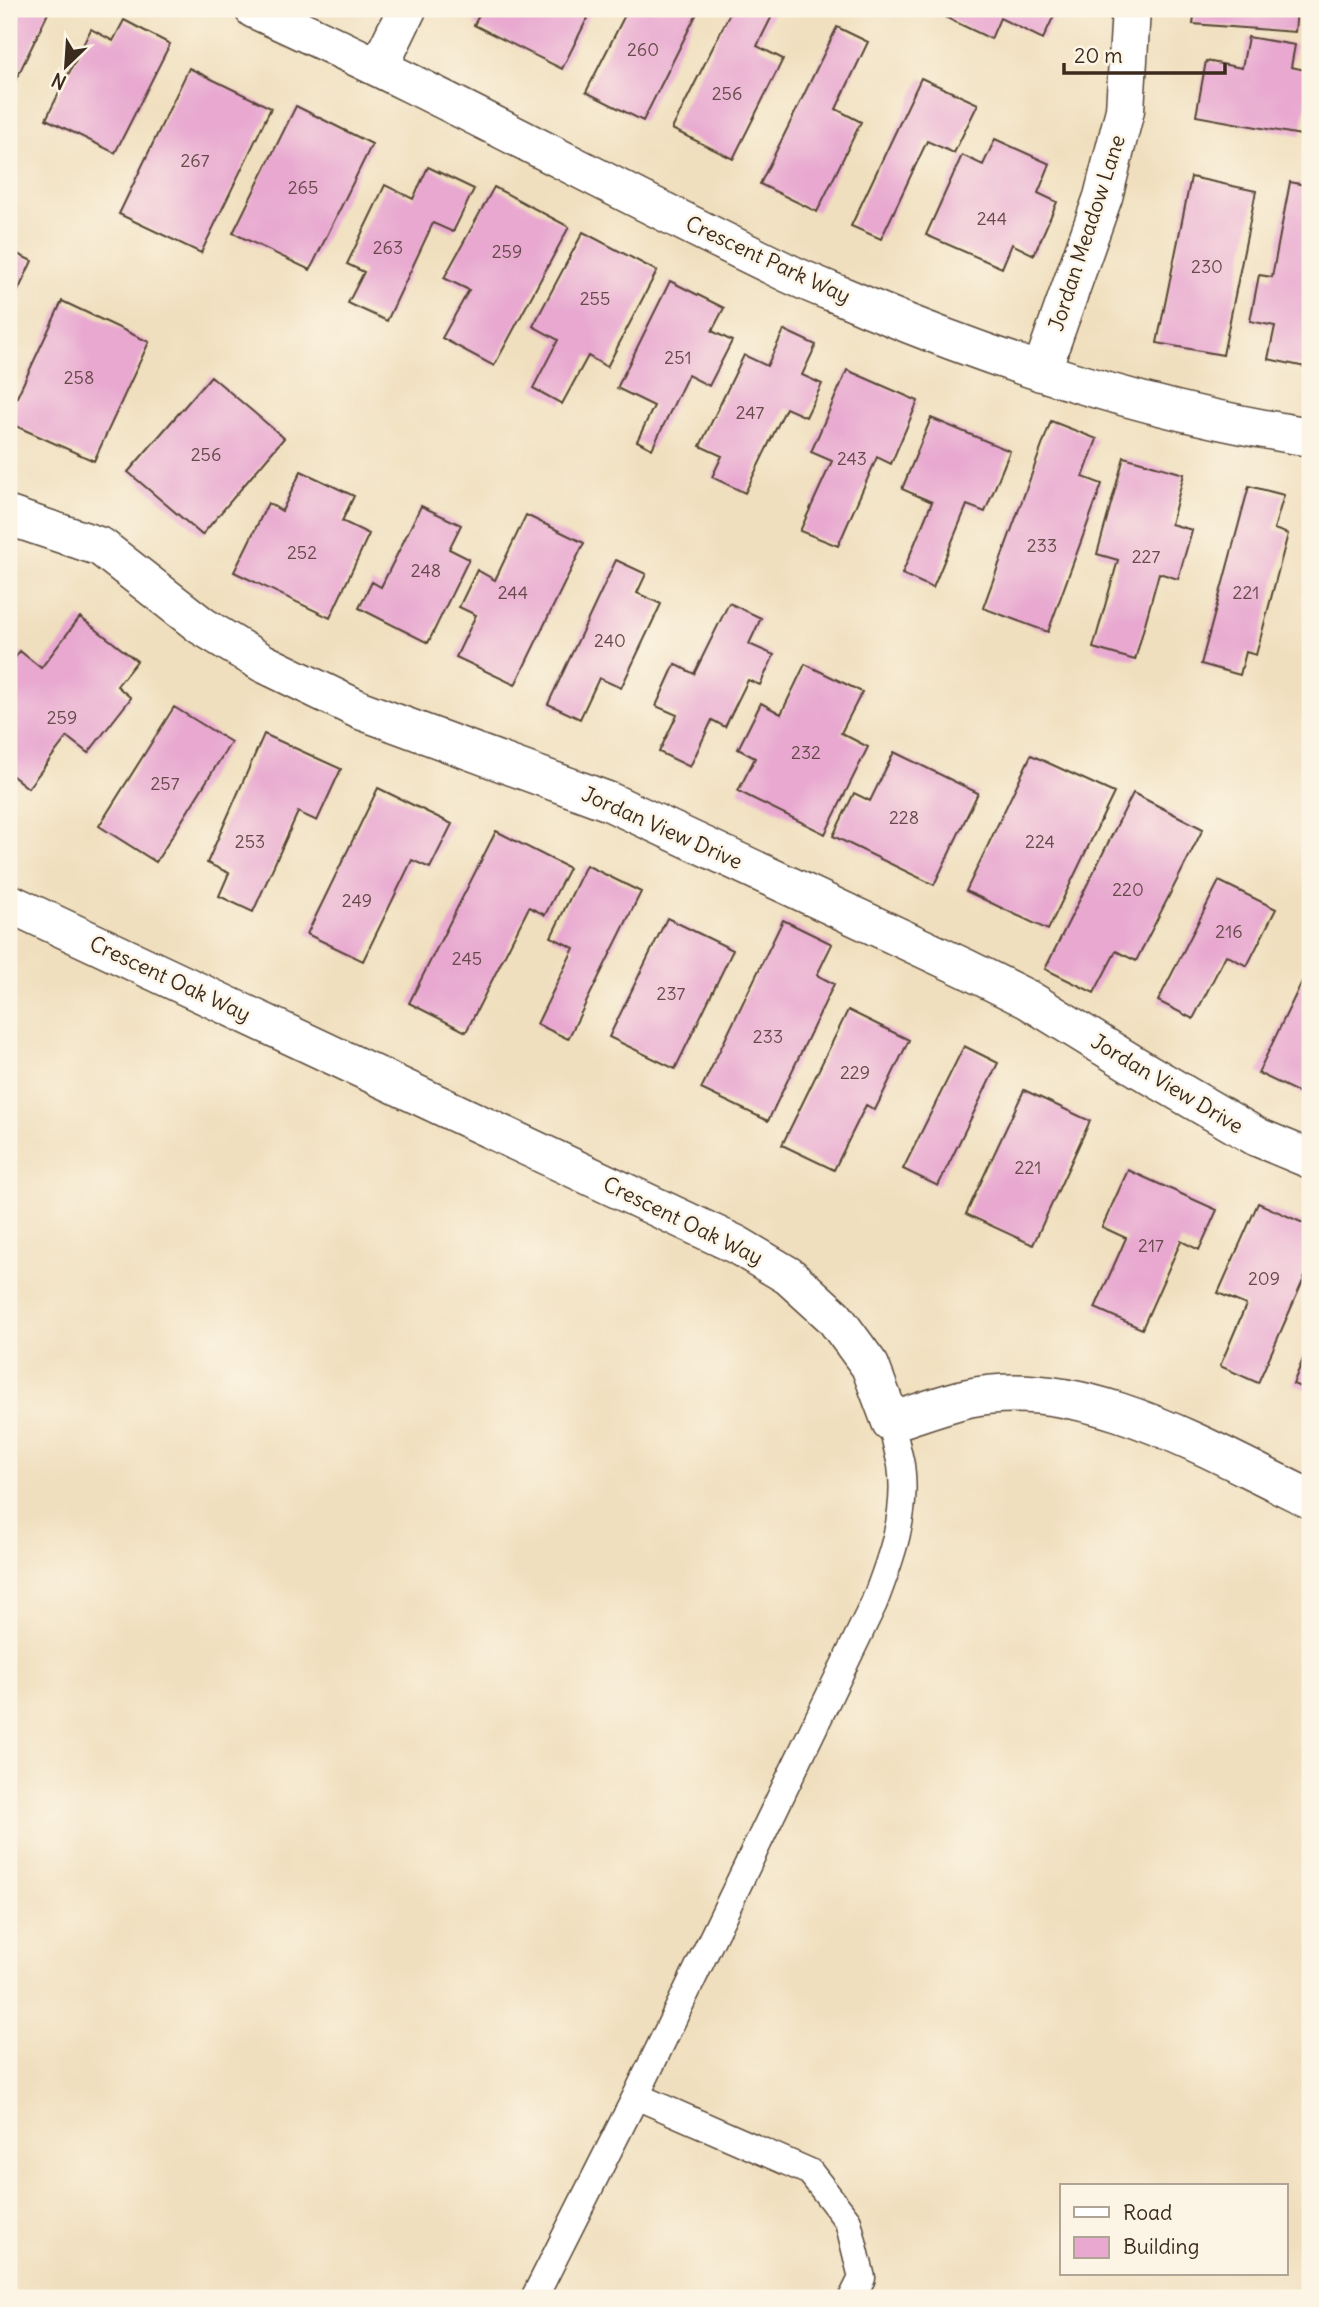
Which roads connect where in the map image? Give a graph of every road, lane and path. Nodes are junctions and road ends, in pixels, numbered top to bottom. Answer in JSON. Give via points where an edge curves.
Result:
{"nodes":[{"id":1,"x":254,"y":9,"type":"edge"},
{"id":2,"x":407,"y":9,"type":"edge"},
{"id":3,"x":1131,"y":9,"type":"edge"},
{"id":4,"x":379,"y":67,"type":"junction"},
{"id":5,"x":1041,"y":372,"type":"junction"},
{"id":6,"x":1310,"y":436,"type":"edge"},
{"id":7,"x":9,"y":516,"type":"edge"},
{"id":8,"x":9,"y":903,"type":"edge"},
{"id":9,"x":1310,"y":1159,"type":"edge"},
{"id":10,"x":891,"y":1422,"type":"junction"},
{"id":11,"x":1310,"y":1499,"type":"edge"},
{"id":12,"x":636,"y":2096,"type":"junction"},
{"id":13,"x":534,"y":2298,"type":"edge"},
{"id":14,"x":852,"y":2298,"type":"edge"}],
"edges":[{"from":1,"to":4,"type":"street","name":"Crescent Park Way"},
{"from":2,"to":4,"type":"street"},
{"from":3,"to":5,"type":"street","name":"Jordan Meadow Lane","via":[[1125,110],[1103,197]]},
{"from":4,"to":5,"type":"street","name":"Crescent Park Way","via":[[793,275],[944,339]]},
{"from":5,"to":6,"type":"street","name":"Crescent Park Way","via":[[1148,404]]},
{"from":7,"to":9,"type":"street","name":"Jordan View Drive","via":[[101,547],[202,626],[263,663],[360,710],[610,803],[955,963],[1029,1000],[1256,1136]]},
{"from":8,"to":10,"type":"street","name":"Crescent Oak Way","via":[[748,1251],[789,1276],[834,1317],[870,1366]]},
{"from":10,"to":11,"type":"street","via":[[968,1398],[1060,1397],[1148,1422]]},
{"from":10,"to":12,"type":"lane","via":[[901,1467],[901,1514],[892,1558]]},
{"from":12,"to":13,"type":"lane"},
{"from":12,"to":14,"type":"lane","via":[[810,2172],[848,2221],[862,2278]]}]}
